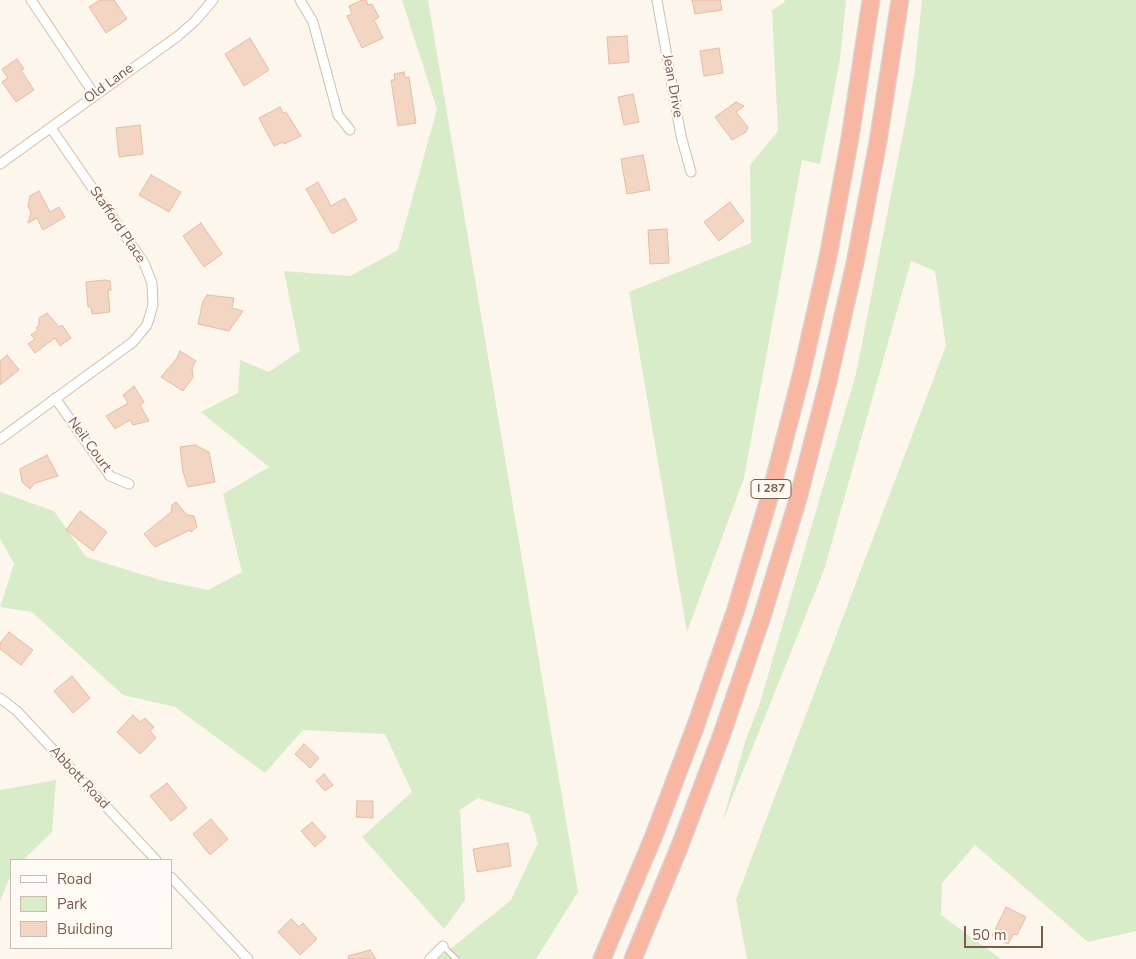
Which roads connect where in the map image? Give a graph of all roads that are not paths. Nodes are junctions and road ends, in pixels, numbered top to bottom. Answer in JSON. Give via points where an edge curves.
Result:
{"nodes":[{"id":1,"x":31,"y":0,"type":"edge"},
{"id":2,"x":212,"y":0,"type":"edge"},
{"id":3,"x":300,"y":0,"type":"edge"},
{"id":4,"x":657,"y":0,"type":"edge"},
{"id":5,"x":871,"y":0,"type":"edge"},
{"id":6,"x":900,"y":0,"type":"edge"},
{"id":7,"x":94,"y":94,"type":"junction"},
{"id":8,"x":51,"y":128,"type":"junction"},
{"id":9,"x":350,"y":130,"type":"dead end"},
{"id":10,"x":0,"y":164,"type":"edge"},
{"id":11,"x":690,"y":172,"type":"dead end"},
{"id":12,"x":55,"y":398,"type":"junction"},
{"id":13,"x":0,"y":438,"type":"edge"},
{"id":14,"x":129,"y":484,"type":"dead end"},
{"id":15,"x":0,"y":698,"type":"edge"},
{"id":16,"x":155,"y":859,"type":"edge"},
{"id":17,"x":172,"y":877,"type":"edge"},
{"id":18,"x":443,"y":946,"type":"joint"},
{"id":19,"x":248,"y":959,"type":"edge"},
{"id":20,"x":430,"y":959,"type":"edge"},
{"id":21,"x":456,"y":959,"type":"edge"},
{"id":22,"x":602,"y":959,"type":"edge"},
{"id":23,"x":633,"y":959,"type":"edge"}],
"edges":[{"from":1,"to":7,"type":"street"},
{"from":2,"to":7,"type":"street","name":"Old Lane","via":[[178,36]]},
{"from":3,"to":9,"type":"street","via":[[313,22],[338,115]]},
{"from":4,"to":11,"type":"street","name":"Jean Drive"},
{"from":5,"to":22,"type":"highway","number":"I 287","via":[[828,257],[771,492],[736,609],[693,733]]},
{"from":6,"to":23,"type":"highway","number":"I 287","via":[[858,246],[798,499],[722,734]]},
{"from":7,"to":8,"type":"street","name":"Old Lane"},
{"from":8,"to":10,"type":"street","name":"Old Lane"},
{"from":8,"to":12,"type":"street","name":"Stafford Place","via":[[144,263],[154,298],[150,319],[138,337]]},
{"from":12,"to":13,"type":"street","name":"Stafford Place"},
{"from":12,"to":14,"type":"street","name":"Neil Court","via":[[110,476]]},
{"from":15,"to":16,"type":"street","name":"Abbott Road","via":[[17,711]]},
{"from":17,"to":19,"type":"street"},
{"from":18,"to":20,"type":"street"},
{"from":18,"to":21,"type":"lane"}]}
